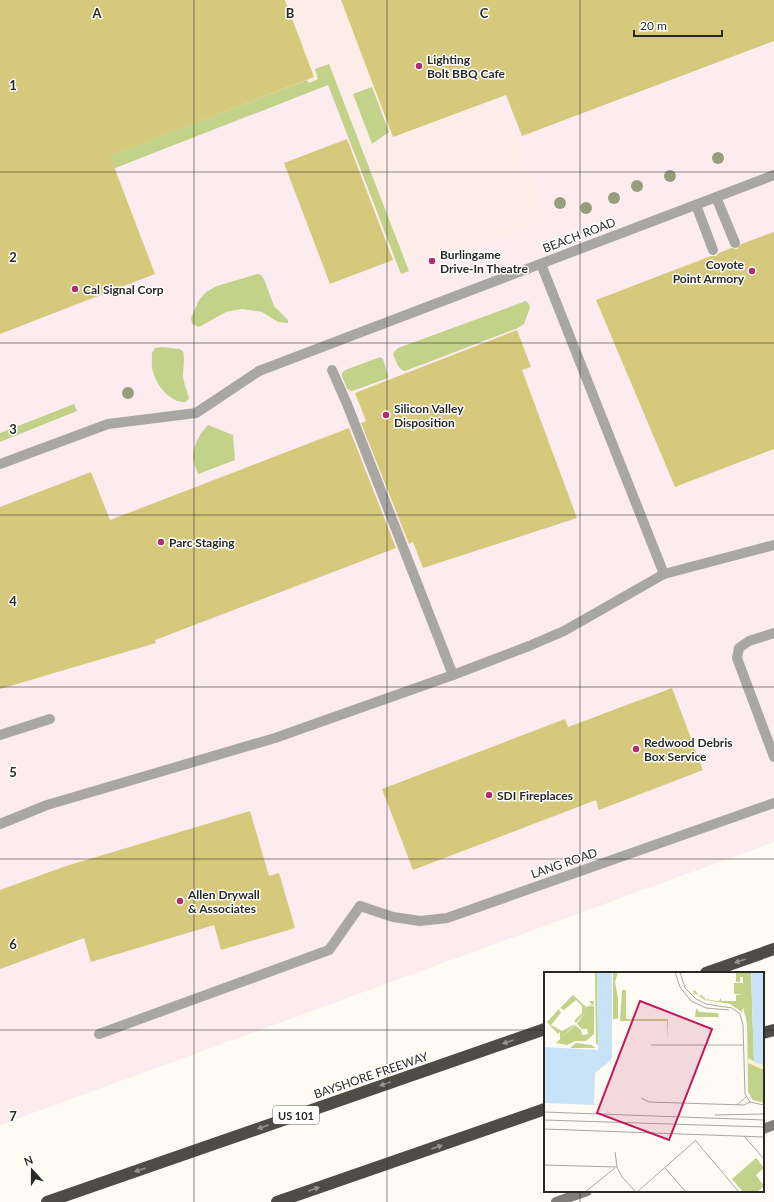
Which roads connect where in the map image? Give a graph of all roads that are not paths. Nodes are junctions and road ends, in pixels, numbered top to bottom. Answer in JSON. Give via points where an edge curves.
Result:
{"nodes":[{"id":1,"x":774,"y":175,"type":"edge"},
{"id":2,"x":716,"y":197,"type":"junction"},
{"id":3,"x":696,"y":205,"type":"junction"},
{"id":4,"x":735,"y":243,"type":"dead end"},
{"id":5,"x":713,"y":250,"type":"dead end"},
{"id":6,"x":541,"y":264,"type":"junction"},
{"id":7,"x":332,"y":370,"type":"dead end"},
{"id":8,"x":0,"y":464,"type":"edge"},
{"id":9,"x":774,"y":545,"type":"edge"},
{"id":10,"x":664,"y":574,"type":"junction"},
{"id":11,"x":774,"y":633,"type":"edge"},
{"id":12,"x":453,"y":674,"type":"junction"},
{"id":13,"x":50,"y":719,"type":"dead end"},
{"id":14,"x":0,"y":736,"type":"edge"},
{"id":15,"x":774,"y":757,"type":"edge"},
{"id":16,"x":774,"y":803,"type":"edge"},
{"id":17,"x":0,"y":824,"type":"edge"},
{"id":18,"x":774,"y":949,"type":"edge"},
{"id":19,"x":709,"y":972,"type":"edge"},
{"id":20,"x":544,"y":1029,"type":"edge"},
{"id":21,"x":774,"y":1030,"type":"edge"},
{"id":22,"x":99,"y":1034,"type":"dead end"},
{"id":23,"x":764,"y":1034,"type":"edge"},
{"id":24,"x":544,"y":1109,"type":"edge"},
{"id":25,"x":774,"y":1125,"type":"edge"},
{"id":26,"x":764,"y":1129,"type":"edge"},
{"id":27,"x":584,"y":1192,"type":"edge"},
{"id":28,"x":47,"y":1202,"type":"edge"},
{"id":29,"x":277,"y":1202,"type":"edge"},
{"id":30,"x":556,"y":1202,"type":"edge"}],
"edges":[{"from":1,"to":2,"type":"street","name":"BEACH ROAD"},
{"from":2,"to":3,"type":"street","name":"BEACH ROAD"},
{"from":2,"to":4,"type":"street"},
{"from":3,"to":5,"type":"street"},
{"from":3,"to":6,"type":"street","name":"BEACH ROAD"},
{"from":6,"to":8,"type":"street","name":"BEACH ROAD","via":[[259,371],[196,413],[108,424]]},
{"from":6,"to":10,"type":"street"},
{"from":7,"to":12,"type":"street"},
{"from":9,"to":10,"type":"street"},
{"from":10,"to":12,"type":"street","via":[[564,630]]},
{"from":11,"to":15,"type":"street","via":[[749,641],[739,648],[737,658]]},
{"from":12,"to":17,"type":"street","via":[[275,738],[47,805]]},
{"from":13,"to":14,"type":"street"},
{"from":16,"to":22,"type":"street","name":"LANG ROAD","via":[[447,918],[420,921],[393,917],[360,906],[329,950]]},
{"from":18,"to":19,"type":"highway","one_way":true},
{"from":20,"to":28,"type":"highway","name":"BAYSHORE FREEWAY","number":"US 101","one_way":true},
{"from":21,"to":23,"type":"highway"},
{"from":29,"to":24,"type":"highway","one_way":true},
{"from":25,"to":26,"type":"street"},
{"from":27,"to":30,"type":"street"}]}
